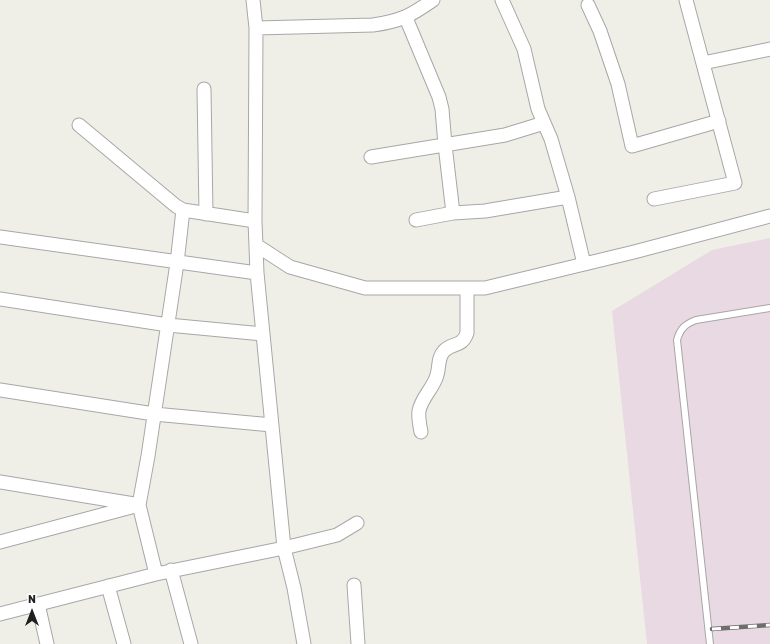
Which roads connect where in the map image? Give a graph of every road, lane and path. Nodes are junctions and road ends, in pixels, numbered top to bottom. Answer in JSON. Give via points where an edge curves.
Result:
{"nodes":[{"id":1,"x":253,"y":0,"type":"edge"},
{"id":2,"x":432,"y":0,"type":"edge"},
{"id":3,"x":502,"y":0,"type":"edge"},
{"id":4,"x":686,"y":0,"type":"edge"},
{"id":5,"x":588,"y":5,"type":"dead end"},
{"id":6,"x":406,"y":18,"type":"junction"},
{"id":7,"x":256,"y":30,"type":"junction"},
{"id":8,"x":770,"y":49,"type":"edge"},
{"id":9,"x":703,"y":63,"type":"junction"},
{"id":10,"x":204,"y":89,"type":"dead end"},
{"id":11,"x":719,"y":121,"type":"junction"},
{"id":12,"x":544,"y":124,"type":"junction"},
{"id":13,"x":79,"y":125,"type":"dead end"},
{"id":14,"x":445,"y":145,"type":"junction"},
{"id":15,"x":371,"y":157,"type":"dead end"},
{"id":16,"x":568,"y":197,"type":"junction"},
{"id":17,"x":654,"y":199,"type":"dead end"},
{"id":18,"x":183,"y":210,"type":"junction"},
{"id":19,"x":453,"y":213,"type":"junction"},
{"id":20,"x":206,"y":214,"type":"junction"},
{"id":21,"x":770,"y":216,"type":"edge"},
{"id":22,"x":416,"y":220,"type":"dead end"},
{"id":23,"x":255,"y":221,"type":"junction"},
{"id":24,"x":0,"y":237,"type":"edge"},
{"id":25,"x":256,"y":245,"type":"junction"},
{"id":26,"x":177,"y":263,"type":"junction"},
{"id":27,"x":584,"y":264,"type":"junction"},
{"id":28,"x":257,"y":273,"type":"junction"},
{"id":29,"x":467,"y":288,"type":"junction"},
{"id":30,"x":0,"y":299,"type":"edge"},
{"id":31,"x":770,"y":308,"type":"edge"},
{"id":32,"x":168,"y":325,"type":"junction"},
{"id":33,"x":263,"y":334,"type":"junction"},
{"id":34,"x":0,"y":390,"type":"edge"},
{"id":35,"x":154,"y":414,"type":"junction"},
{"id":36,"x":272,"y":425,"type":"junction"},
{"id":37,"x":421,"y":432,"type":"dead end"},
{"id":38,"x":0,"y":482,"type":"edge"},
{"id":39,"x":139,"y":505,"type":"junction"},
{"id":40,"x":357,"y":523,"type":"dead end"},
{"id":41,"x":0,"y":542,"type":"edge"},
{"id":42,"x":284,"y":548,"type":"junction"},
{"id":43,"x":171,"y":570,"type":"junction"},
{"id":44,"x":156,"y":574,"type":"junction"},
{"id":45,"x":354,"y":585,"type":"dead end"},
{"id":46,"x":108,"y":586,"type":"junction"},
{"id":47,"x":38,"y":604,"type":"junction"},
{"id":48,"x":0,"y":614,"type":"edge"},
{"id":49,"x":47,"y":644,"type":"edge"},
{"id":50,"x":124,"y":644,"type":"edge"},
{"id":51,"x":191,"y":644,"type":"edge"},
{"id":52,"x":304,"y":644,"type":"edge"},
{"id":53,"x":358,"y":644,"type":"edge"},
{"id":54,"x":710,"y":644,"type":"edge"}],
"edges":[{"from":1,"to":7,"type":"street"},
{"from":2,"to":6,"type":"street"},
{"from":3,"to":12,"type":"street","via":[[524,49]]},
{"from":4,"to":9,"type":"street"},
{"from":5,"to":11,"type":"street","via":[[618,84],[632,146]]},
{"from":6,"to":7,"type":"street","via":[[373,25]]},
{"from":6,"to":14,"type":"street","via":[[439,96]]},
{"from":7,"to":23,"type":"street"},
{"from":8,"to":9,"type":"street"},
{"from":9,"to":11,"type":"street"},
{"from":10,"to":20,"type":"street"},
{"from":11,"to":17,"type":"street","via":[[735,183]]},
{"from":12,"to":14,"type":"street","via":[[505,135]]},
{"from":12,"to":16,"type":"street"},
{"from":13,"to":18,"type":"street"},
{"from":14,"to":15,"type":"street"},
{"from":14,"to":19,"type":"street"},
{"from":16,"to":19,"type":"street","via":[[485,211]]},
{"from":16,"to":27,"type":"street"},
{"from":18,"to":20,"type":"street"},
{"from":18,"to":26,"type":"street"},
{"from":19,"to":22,"type":"street"},
{"from":20,"to":23,"type":"street"},
{"from":21,"to":27,"type":"street"},
{"from":23,"to":25,"type":"street"},
{"from":24,"to":26,"type":"street"},
{"from":25,"to":28,"type":"street"},
{"from":25,"to":29,"type":"street","via":[[290,267],[365,288]]},
{"from":26,"to":28,"type":"street"},
{"from":26,"to":32,"type":"street"},
{"from":27,"to":29,"type":"street","via":[[485,288]]},
{"from":28,"to":33,"type":"street"},
{"from":29,"to":37,"type":"street","via":[[467,333],[461,343],[448,347],[443,352],[436,378],[419,410]]},
{"from":30,"to":32,"type":"street"},
{"from":31,"to":54,"type":"lane","via":[[696,320],[688,323],[680,331],[677,340]]},
{"from":32,"to":33,"type":"street"},
{"from":32,"to":35,"type":"street"},
{"from":33,"to":36,"type":"street"},
{"from":34,"to":35,"type":"street"},
{"from":35,"to":36,"type":"street"},
{"from":35,"to":39,"type":"street"},
{"from":36,"to":42,"type":"street"},
{"from":38,"to":39,"type":"street"},
{"from":39,"to":41,"type":"street"},
{"from":39,"to":44,"type":"street"},
{"from":40,"to":42,"type":"street","via":[[337,535]]},
{"from":42,"to":43,"type":"street"},
{"from":42,"to":52,"type":"street"},
{"from":43,"to":44,"type":"street"},
{"from":43,"to":51,"type":"street"},
{"from":44,"to":46,"type":"street"},
{"from":45,"to":53,"type":"street"},
{"from":46,"to":47,"type":"street"},
{"from":46,"to":50,"type":"street"},
{"from":47,"to":48,"type":"street"},
{"from":47,"to":49,"type":"street"}]}
